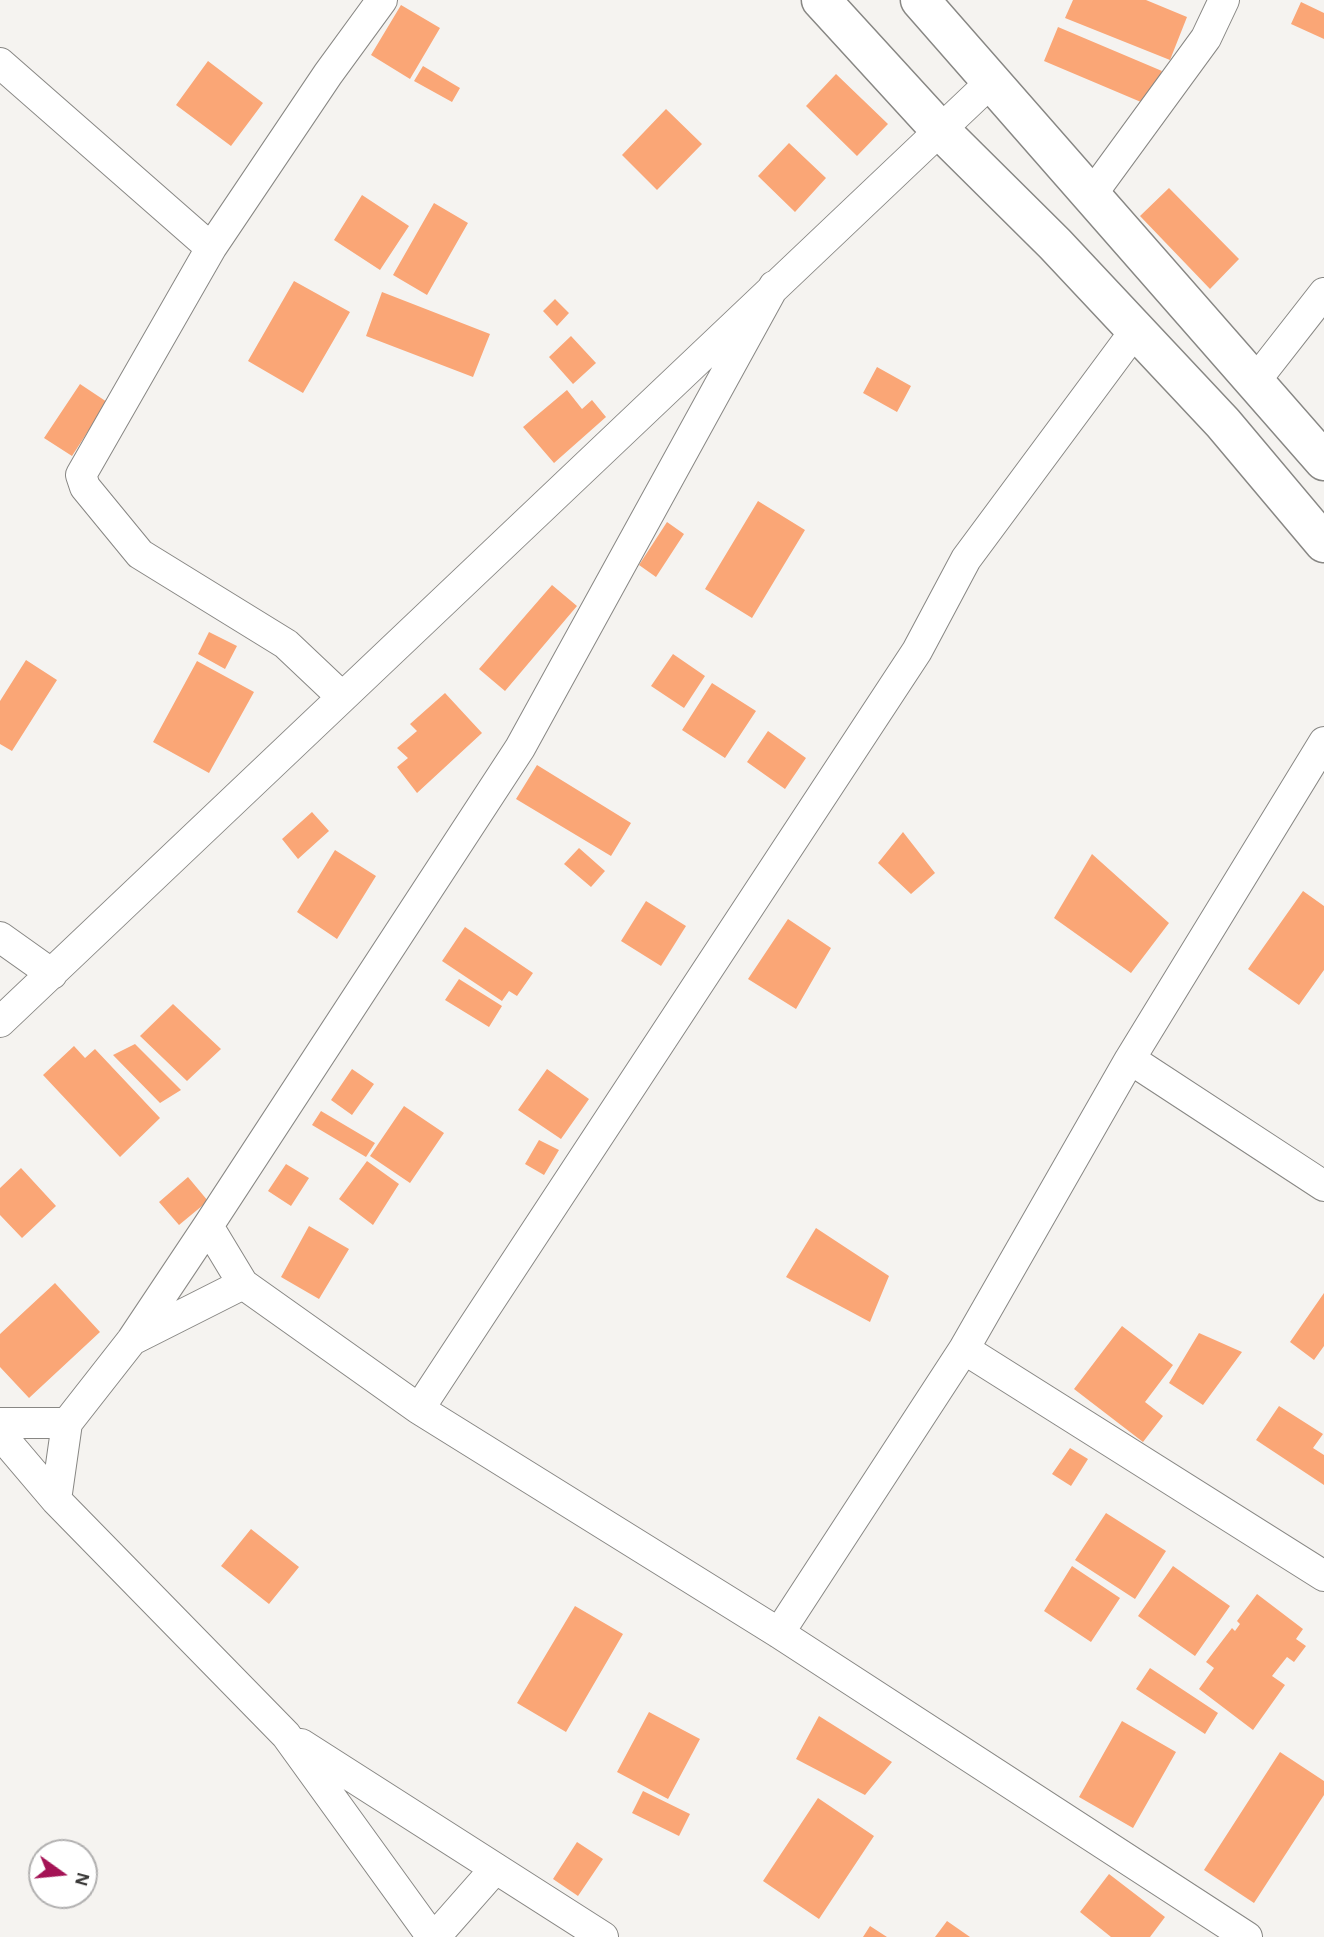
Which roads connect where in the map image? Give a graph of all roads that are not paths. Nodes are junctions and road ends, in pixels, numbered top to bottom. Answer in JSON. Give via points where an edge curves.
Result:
{"nodes":[{"id":1,"x":382,"y":0,"type":"edge"},
{"id":2,"x":821,"y":0,"type":"edge"},
{"id":3,"x":920,"y":0,"type":"edge"},
{"id":4,"x":1224,"y":0,"type":"edge"},
{"id":5,"x":0,"y":63,"type":"edge"},
{"id":6,"x":992,"y":81,"type":"junction"},
{"id":7,"x":940,"y":130,"type":"junction"},
{"id":8,"x":1092,"y":194,"type":"junction"},
{"id":9,"x":211,"y":248,"type":"junction"},
{"id":10,"x":775,"y":286,"type":"junction"},
{"id":11,"x":1324,"y":293,"type":"edge"},
{"id":12,"x":1135,"y":331,"type":"junction"},
{"id":13,"x":1256,"y":380,"type":"junction"},
{"id":14,"x":1324,"y":461,"type":"edge"},
{"id":15,"x":1324,"y":543,"type":"edge"},
{"id":16,"x":341,"y":696,"type":"junction"},
{"id":17,"x":1324,"y":742,"type":"edge"},
{"id":18,"x":0,"y":937,"type":"edge"},
{"id":19,"x":52,"y":974,"type":"junction"},
{"id":20,"x":0,"y":1022,"type":"edge"},
{"id":21,"x":1130,"y":1059,"type":"junction"},
{"id":22,"x":1324,"y":1185,"type":"edge"},
{"id":23,"x":208,"y":1226,"type":"junction"},
{"id":24,"x":243,"y":1284,"type":"junction"},
{"id":25,"x":132,"y":1340,"type":"junction"},
{"id":26,"x":964,"y":1349,"type":"junction"},
{"id":27,"x":419,"y":1409,"type":"junction"},
{"id":28,"x":0,"y":1423,"type":"edge"},
{"id":29,"x":67,"y":1423,"type":"junction"},
{"id":30,"x":0,"y":1434,"type":"edge"},
{"id":31,"x":56,"y":1500,"type":"junction"},
{"id":32,"x":1324,"y":1576,"type":"edge"},
{"id":33,"x":779,"y":1633,"type":"junction"},
{"id":34,"x":286,"y":1735,"type":"junction"},
{"id":35,"x":494,"y":1870,"type":"junction"},
{"id":36,"x":434,"y":1937,"type":"edge"},
{"id":37,"x":603,"y":1937,"type":"edge"},
{"id":38,"x":1247,"y":1937,"type":"edge"}],
"edges":[{"from":1,"to":9,"type":"street"},
{"from":2,"to":7,"type":"main road"},
{"from":3,"to":6,"type":"main road"},
{"from":4,"to":8,"type":"street","via":[[1206,38]]},
{"from":5,"to":9,"type":"street"},
{"from":6,"to":7,"type":"street"},
{"from":6,"to":8,"type":"main road"},
{"from":7,"to":10,"type":"street"},
{"from":7,"to":12,"type":"main road"},
{"from":8,"to":13,"type":"main road"},
{"from":9,"to":16,"type":"street","via":[[81,475],[85,487],[140,554],[286,645]]},
{"from":10,"to":16,"type":"street"},
{"from":10,"to":23,"type":"street","via":[[520,748]]},
{"from":11,"to":13,"type":"street"},
{"from":12,"to":15,"type":"main road","via":[[1223,423]]},
{"from":12,"to":27,"type":"street","via":[[966,559],[909,663]]},
{"from":13,"to":14,"type":"main road"},
{"from":16,"to":19,"type":"street"},
{"from":17,"to":21,"type":"street"},
{"from":18,"to":19,"type":"street"},
{"from":19,"to":20,"type":"street"},
{"from":21,"to":22,"type":"street"},
{"from":21,"to":26,"type":"street"},
{"from":23,"to":24,"type":"street"},
{"from":23,"to":25,"type":"street"},
{"from":24,"to":25,"type":"street"},
{"from":24,"to":27,"type":"street"},
{"from":25,"to":29,"type":"street"},
{"from":26,"to":32,"type":"street"},
{"from":26,"to":33,"type":"street"},
{"from":27,"to":33,"type":"street"},
{"from":28,"to":29,"type":"street"},
{"from":29,"to":31,"type":"street"},
{"from":30,"to":31,"type":"street"},
{"from":31,"to":34,"type":"street"},
{"from":33,"to":38,"type":"street"},
{"from":34,"to":35,"type":"street"},
{"from":34,"to":36,"type":"street"},
{"from":35,"to":36,"type":"street"},
{"from":35,"to":37,"type":"street"}]}
